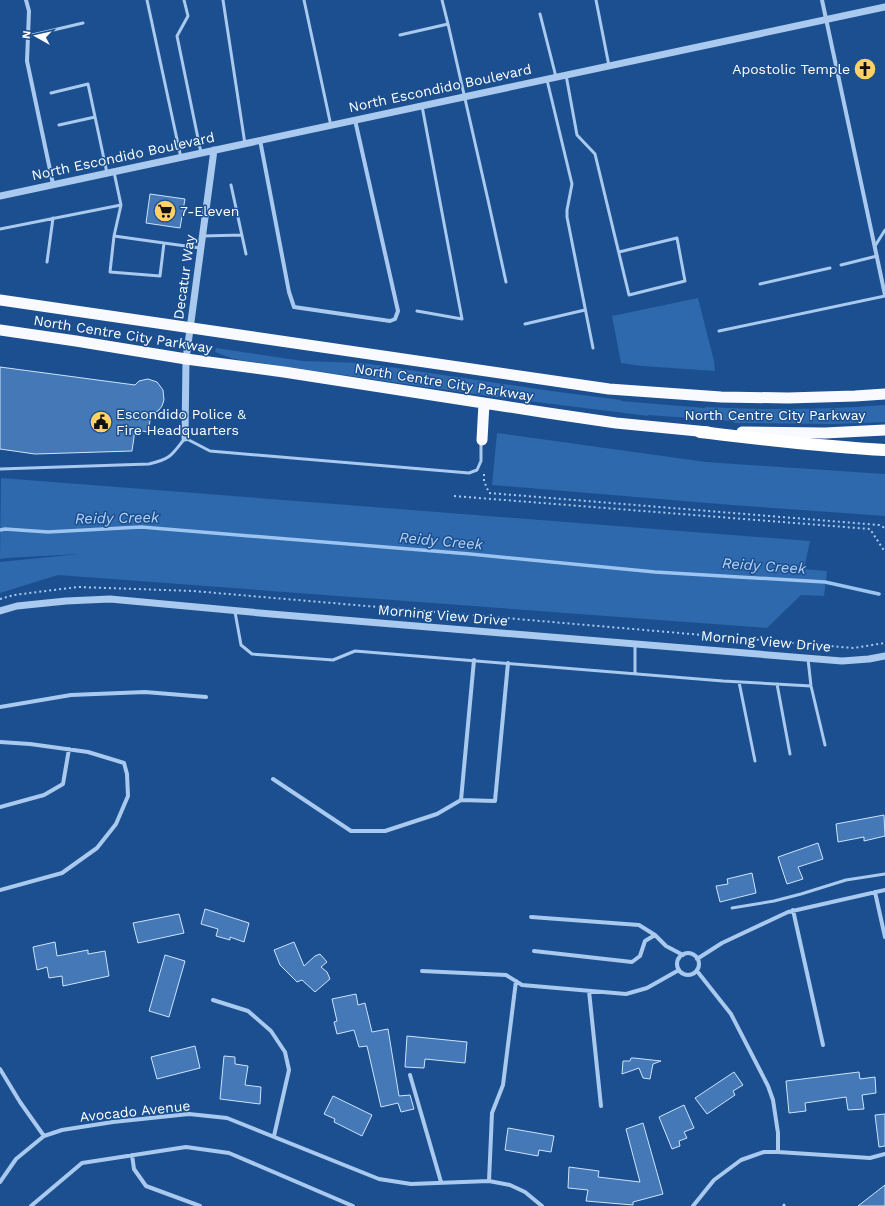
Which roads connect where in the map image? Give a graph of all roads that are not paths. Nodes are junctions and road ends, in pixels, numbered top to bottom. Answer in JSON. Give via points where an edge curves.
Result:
{"nodes":[{"id":1,"x":26,"y":0,"type":"edge"},
{"id":2,"x":147,"y":0,"type":"edge"},
{"id":3,"x":184,"y":0,"type":"edge"},
{"id":4,"x":223,"y":0,"type":"edge"},
{"id":5,"x":304,"y":0,"type":"edge"},
{"id":6,"x":442,"y":0,"type":"edge"},
{"id":7,"x":596,"y":0,"type":"edge"},
{"id":8,"x":822,"y":0,"type":"edge"},
{"id":9,"x":885,"y":7,"type":"edge"},
{"id":10,"x":540,"y":14,"type":"dead end"},
{"id":11,"x":826,"y":19,"type":"junction"},
{"id":12,"x":83,"y":23,"type":"dead end"},
{"id":13,"x":448,"y":24,"type":"junction"},
{"id":14,"x":400,"y":35,"type":"dead end"},
{"id":15,"x":28,"y":36,"type":"junction"},
{"id":16,"x":609,"y":66,"type":"junction"},
{"id":17,"x":566,"y":75,"type":"junction"},
{"id":18,"x":556,"y":77,"type":"junction"},
{"id":19,"x":547,"y":78,"type":"junction"},
{"id":20,"x":51,"y":93,"type":"dead end"},
{"id":21,"x":464,"y":97,"type":"junction"},
{"id":22,"x":422,"y":106,"type":"junction"},
{"id":23,"x":95,"y":117,"type":"junction"},
{"id":24,"x":355,"y":120,"type":"junction"},
{"id":25,"x":59,"y":125,"type":"dead end"},
{"id":26,"x":330,"y":126,"type":"junction"},
{"id":27,"x":260,"y":140,"type":"junction"},
{"id":28,"x":245,"y":144,"type":"junction"},
{"id":29,"x":214,"y":150,"type":"junction"},
{"id":30,"x":201,"y":153,"type":"junction"},
{"id":31,"x":181,"y":158,"type":"junction"},
{"id":32,"x":110,"y":172,"type":"junction"},
{"id":33,"x":53,"y":184,"type":"junction"},
{"id":34,"x":231,"y":185,"type":"dead end"},
{"id":35,"x":0,"y":196,"type":"edge"},
{"id":36,"x":121,"y":205,"type":"junction"},
{"id":37,"x":53,"y":218,"type":"junction"},
{"id":38,"x":0,"y":229,"type":"edge"},
{"id":39,"x":885,"y":230,"type":"edge"},
{"id":40,"x":242,"y":235,"type":"junction"},
{"id":41,"x":114,"y":236,"type":"junction"},
{"id":42,"x":202,"y":236,"type":"junction"},
{"id":43,"x":164,"y":243,"type":"junction"},
{"id":44,"x":875,"y":246,"type":"junction"},
{"id":45,"x":201,"y":248,"type":"junction"},
{"id":46,"x":619,"y":252,"type":"junction"},
{"id":47,"x":246,"y":254,"type":"dead end"},
{"id":48,"x":877,"y":256,"type":"junction"},
{"id":49,"x":47,"y":262,"type":"dead end"},
{"id":50,"x":841,"y":265,"type":"dead end"},
{"id":51,"x":830,"y":268,"type":"dead end"},
{"id":52,"x":506,"y":282,"type":"dead end"},
{"id":53,"x":760,"y":284,"type":"dead end"},
{"id":54,"x":885,"y":296,"type":"edge"},
{"id":55,"x":0,"y":300,"type":"edge"},
{"id":56,"x":585,"y":310,"type":"junction"},
{"id":57,"x":417,"y":311,"type":"dead end"},
{"id":58,"x":525,"y":324,"type":"dead end"},
{"id":59,"x":190,"y":328,"type":"junction"},
{"id":60,"x":0,"y":330,"type":"edge"},
{"id":61,"x":719,"y":331,"type":"dead end"},
{"id":62,"x":593,"y":348,"type":"dead end"},
{"id":63,"x":186,"y":359,"type":"junction"},
{"id":64,"x":885,"y":394,"type":"edge"},
{"id":65,"x":484,"y":403,"type":"junction"},
{"id":66,"x":885,"y":430,"type":"edge"},
{"id":67,"x":700,"y":432,"type":"junction"},
{"id":68,"x":185,"y":438,"type":"junction"},
{"id":69,"x":482,"y":440,"type":"joint"},
{"id":70,"x":885,"y":450,"type":"edge"},
{"id":71,"x":0,"y":469,"type":"edge"},
{"id":72,"x":234,"y":610,"type":"junction"},
{"id":73,"x":0,"y":611,"type":"edge"},
{"id":74,"x":635,"y":644,"type":"junction"},
{"id":75,"x":885,"y":656,"type":"edge"},
{"id":76,"x":808,"y":658,"type":"junction"},
{"id":77,"x":474,"y":660,"type":"junction"},
{"id":78,"x":508,"y":663,"type":"junction"},
{"id":79,"x":635,"y":674,"type":"junction"},
{"id":80,"x":739,"y":682,"type":"junction"},
{"id":81,"x":777,"y":684,"type":"junction"},
{"id":82,"x":811,"y":686,"type":"junction"},
{"id":83,"x":206,"y":697,"type":"dead end"},
{"id":84,"x":0,"y":707,"type":"edge"},
{"id":85,"x":0,"y":742,"type":"edge"},
{"id":86,"x":825,"y":745,"type":"dead end"},
{"id":87,"x":69,"y":749,"type":"junction"},
{"id":88,"x":790,"y":754,"type":"dead end"},
{"id":89,"x":755,"y":761,"type":"dead end"},
{"id":90,"x":273,"y":779,"type":"dead end"},
{"id":91,"x":460,"y":800,"type":"junction"},
{"id":92,"x":0,"y":807,"type":"edge"},
{"id":93,"x":885,"y":874,"type":"edge"},
{"id":94,"x":0,"y":890,"type":"edge"},
{"id":95,"x":885,"y":890,"type":"edge"},
{"id":96,"x":875,"y":892,"type":"junction"},
{"id":97,"x":732,"y":908,"type":"dead end"},
{"id":98,"x":793,"y":910,"type":"junction"},
{"id":99,"x":531,"y":917,"type":"dead end"},
{"id":100,"x":655,"y":935,"type":"junction"},
{"id":101,"x":885,"y":937,"type":"edge"},
{"id":102,"x":534,"y":951,"type":"dead end"},
{"id":103,"x":683,"y":955,"type":"junction"},
{"id":104,"x":697,"y":959,"type":"junction"},
{"id":105,"x":679,"y":970,"type":"junction"},
{"id":106,"x":422,"y":971,"type":"dead end"},
{"id":107,"x":697,"y":971,"type":"junction"},
{"id":108,"x":516,"y":981,"type":"junction"},
{"id":109,"x":589,"y":991,"type":"junction"},
{"id":110,"x":212,"y":1000,"type":"dead end"},
{"id":111,"x":823,"y":1045,"type":"dead end"},
{"id":112,"x":0,"y":1070,"type":"edge"},
{"id":113,"x":410,"y":1075,"type":"dead end"},
{"id":114,"x":602,"y":1106,"type":"dead end"},
{"id":115,"x":44,"y":1136,"type":"junction"},
{"id":116,"x":274,"y":1136,"type":"junction"},
{"id":117,"x":778,"y":1152,"type":"junction"},
{"id":118,"x":885,"y":1154,"type":"edge"},
{"id":119,"x":132,"y":1155,"type":"junction"},
{"id":120,"x":489,"y":1181,"type":"junction"},
{"id":121,"x":0,"y":1182,"type":"edge"},
{"id":122,"x":441,"y":1182,"type":"junction"},
{"id":123,"x":30,"y":1206,"type":"edge"},
{"id":124,"x":200,"y":1206,"type":"edge"},
{"id":125,"x":353,"y":1206,"type":"edge"},
{"id":126,"x":542,"y":1206,"type":"edge"},
{"id":127,"x":693,"y":1206,"type":"edge"}],
"edges":[{"from":1,"to":15,"type":"street","via":[[29,11]]},
{"from":2,"to":31,"type":"lane"},
{"from":3,"to":30,"type":"lane","via":[[188,16],[177,36]]},
{"from":4,"to":28,"type":"lane"},
{"from":5,"to":26,"type":"lane"},
{"from":6,"to":13,"type":"lane"},
{"from":7,"to":16,"type":"lane"},
{"from":8,"to":11,"type":"street"},
{"from":9,"to":11,"type":"street","name":"North Escondido Boulevard"},
{"from":10,"to":18,"type":"lane"},
{"from":11,"to":16,"type":"street","name":"North Escondido Boulevard"},
{"from":11,"to":44,"type":"street"},
{"from":12,"to":15,"type":"lane"},
{"from":13,"to":14,"type":"lane"},
{"from":13,"to":21,"type":"lane"},
{"from":15,"to":33,"type":"street","via":[[27,61]]},
{"from":16,"to":17,"type":"street","name":"North Escondido Boulevard"},
{"from":17,"to":18,"type":"street","name":"North Escondido Boulevard"},
{"from":17,"to":46,"type":"lane","via":[[577,135],[596,154]]},
{"from":18,"to":19,"type":"street","name":"North Escondido Boulevard"},
{"from":19,"to":21,"type":"street","name":"North Escondido Boulevard"},
{"from":19,"to":56,"type":"lane","via":[[572,184],[567,217]]},
{"from":20,"to":23,"type":"lane","via":[[88,84]]},
{"from":21,"to":22,"type":"street","name":"North Escondido Boulevard"},
{"from":21,"to":52,"type":"lane"},
{"from":22,"to":24,"type":"street","name":"North Escondido Boulevard"},
{"from":22,"to":57,"type":"lane","via":[[462,319]]},
{"from":23,"to":25,"type":"lane"},
{"from":23,"to":32,"type":"lane"},
{"from":24,"to":26,"type":"street","name":"North Escondido Boulevard"},
{"from":24,"to":27,"type":"street","via":[[398,311],[395,319],[390,321],[294,307]]},
{"from":26,"to":27,"type":"street","name":"North Escondido Boulevard"},
{"from":27,"to":28,"type":"street","name":"North Escondido Boulevard"},
{"from":28,"to":29,"type":"street","name":"North Escondido Boulevard"},
{"from":29,"to":30,"type":"street","name":"North Escondido Boulevard"},
{"from":29,"to":42,"type":"street","name":"Decatur Way"},
{"from":30,"to":31,"type":"street","name":"North Escondido Boulevard"},
{"from":31,"to":32,"type":"street","name":"North Escondido Boulevard"},
{"from":32,"to":33,"type":"street","name":"North Escondido Boulevard"},
{"from":32,"to":36,"type":"lane"},
{"from":33,"to":35,"type":"street","name":"North Escondido Boulevard"},
{"from":34,"to":40,"type":"lane"},
{"from":36,"to":37,"type":"lane"},
{"from":36,"to":41,"type":"lane"},
{"from":37,"to":38,"type":"lane"},
{"from":37,"to":49,"type":"lane"},
{"from":39,"to":44,"type":"lane"},
{"from":40,"to":42,"type":"lane"},
{"from":40,"to":47,"type":"lane"},
{"from":41,"to":43,"type":"lane"},
{"from":41,"to":43,"type":"lane","via":[[110,272],[160,276]]},
{"from":42,"to":45,"type":"street","name":"Decatur Way"},
{"from":43,"to":45,"type":"lane"},
{"from":44,"to":48,"type":"street"},
{"from":45,"to":59,"type":"street","name":"Decatur Way"},
{"from":46,"to":46,"type":"lane","via":[[629,295],[685,281],[677,238]]},
{"from":48,"to":50,"type":"lane"},
{"from":48,"to":54,"type":"street"},
{"from":51,"to":53,"type":"lane"},
{"from":54,"to":61,"type":"lane"},
{"from":55,"to":59,"type":"highway","name":"North Centre City Parkway"},
{"from":56,"to":58,"type":"lane"},
{"from":56,"to":62,"type":"lane"},
{"from":59,"to":63,"type":"street","name":"Decatur Way"},
{"from":59,"to":64,"type":"highway","name":"North Centre City Parkway","via":[[609,389],[721,397]]},
{"from":60,"to":63,"type":"highway","name":"North Centre City Parkway"},
{"from":63,"to":65,"type":"highway","name":"North Centre City Parkway"},
{"from":63,"to":68,"type":"street","name":"Decatur Way"},
{"from":65,"to":67,"type":"highway","name":"North Centre City Parkway","via":[[616,423]]},
{"from":65,"to":69,"type":"highway"},
{"from":66,"to":67,"type":"highway","name":"North Centre City Parkway","via":[[825,433]]},
{"from":67,"to":70,"type":"highway"},
{"from":68,"to":69,"type":"lane","via":[[210,451],[470,473],[477,470],[481,461]]},
{"from":68,"to":71,"type":"lane","via":[[171,456],[149,464]]},
{"from":72,"to":73,"type":"street","name":"Morning View Drive","via":[[110,599],[17,606]]},
{"from":72,"to":74,"type":"street","name":"Morning View Drive"},
{"from":72,"to":77,"type":"lane","via":[[241,646],[252,654],[333,660],[355,650]]},
{"from":74,"to":76,"type":"street","name":"Morning View Drive"},
{"from":74,"to":79,"type":"lane"},
{"from":75,"to":76,"type":"street","name":"Morning View Drive","via":[[842,661]]},
{"from":76,"to":82,"type":"lane"},
{"from":77,"to":78,"type":"lane"},
{"from":77,"to":91,"type":"street"},
{"from":78,"to":79,"type":"lane"},
{"from":78,"to":91,"type":"street","via":[[495,801]]},
{"from":79,"to":80,"type":"lane"},
{"from":80,"to":81,"type":"lane"},
{"from":80,"to":89,"type":"lane"},
{"from":81,"to":82,"type":"lane"},
{"from":81,"to":88,"type":"lane"},
{"from":82,"to":86,"type":"lane"},
{"from":83,"to":84,"type":"street","via":[[145,692],[78,695]]},
{"from":85,"to":87,"type":"street"},
{"from":87,"to":92,"type":"street","via":[[62,784],[44,795]]},
{"from":87,"to":94,"type":"street","via":[[124,763],[128,796],[116,824],[97,848],[62,872]]},
{"from":90,"to":91,"type":"street","via":[[351,831],[385,831],[436,814]]},
{"from":93,"to":97,"type":"lane","via":[[846,880],[774,901]]},
{"from":95,"to":96,"type":"street"},
{"from":96,"to":98,"type":"street"},
{"from":96,"to":101,"type":"street"},
{"from":98,"to":104,"type":"street","via":[[722,943]]},
{"from":98,"to":111,"type":"street"},
{"from":99,"to":100,"type":"street","via":[[638,925]]},
{"from":100,"to":102,"type":"street","via":[[645,941],[640,956],[632,962]]},
{"from":100,"to":103,"type":"street","via":[[666,946]]},
{"from":103,"to":104,"type":"street","via":[[691,954]]},
{"from":103,"to":105,"type":"street","via":[[678,962]]},
{"from":104,"to":107,"type":"street"},
{"from":105,"to":107,"type":"street","via":[[690,975]]},
{"from":105,"to":109,"type":"street","via":[[646,988],[626,994]]},
{"from":106,"to":108,"type":"street","via":[[506,975]]},
{"from":107,"to":117,"type":"street","via":[[731,1014],[768,1086],[774,1100]]},
{"from":108,"to":109,"type":"street","via":[[522,985]]},
{"from":108,"to":120,"type":"street","via":[[503,1085],[492,1113]]},
{"from":109,"to":114,"type":"street"},
{"from":110,"to":116,"type":"street","via":[[248,1012],[271,1031],[286,1052],[289,1070]]},
{"from":112,"to":115,"type":"street"},
{"from":113,"to":122,"type":"street"},
{"from":115,"to":116,"type":"street","name":"Avocado Avenue","via":[[84,1126],[189,1114],[227,1118]]},
{"from":115,"to":121,"type":"street","name":"Avocado Avenue","via":[[16,1159]]},
{"from":116,"to":122,"type":"street","name":"Avocado Avenue","via":[[379,1179],[411,1184]]},
{"from":117,"to":118,"type":"street","via":[[870,1158]]},
{"from":117,"to":127,"type":"street","via":[[764,1152],[741,1160],[714,1180]]},
{"from":119,"to":123,"type":"street","via":[[82,1163]]},
{"from":119,"to":124,"type":"street","via":[[134,1170],[146,1186]]},
{"from":119,"to":125,"type":"street","via":[[186,1147],[229,1153]]},
{"from":120,"to":122,"type":"street","name":"Avocado Avenue"},
{"from":120,"to":126,"type":"street","name":"Avocado Avenue","via":[[510,1185],[525,1192]]}]}
